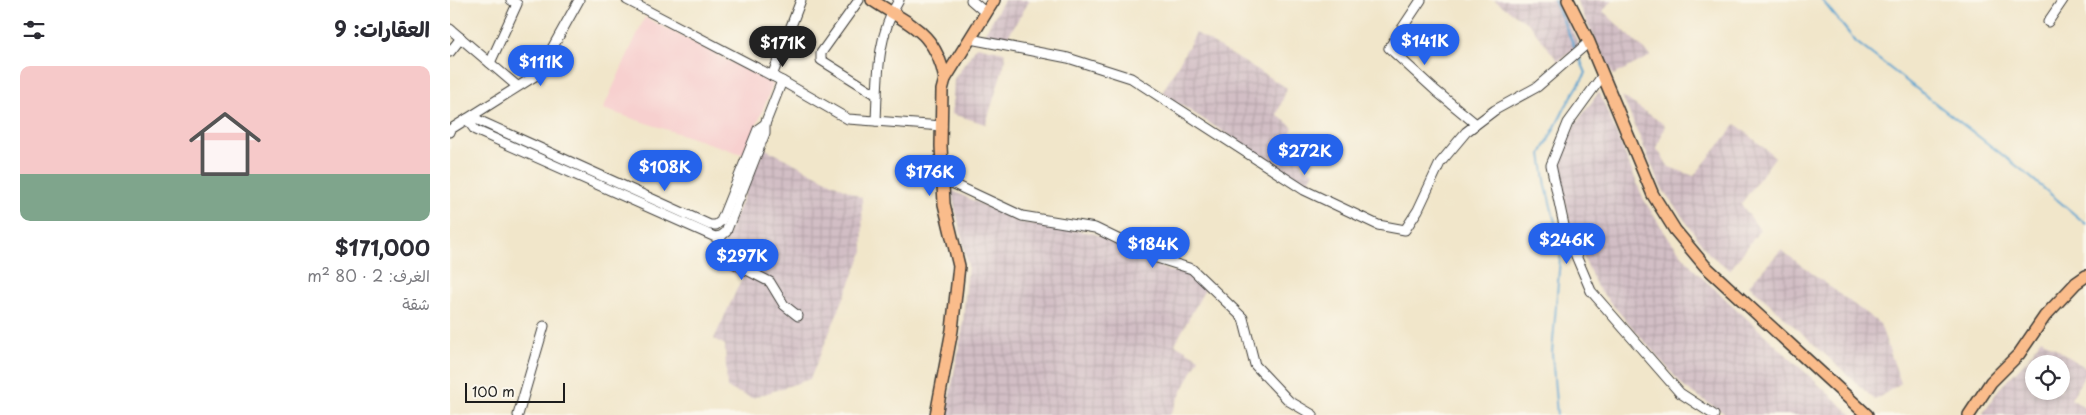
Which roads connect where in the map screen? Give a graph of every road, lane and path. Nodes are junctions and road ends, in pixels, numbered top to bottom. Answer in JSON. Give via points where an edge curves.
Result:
{"nodes":[{"id":1,"x":511,"y":0,"type":"edge"},
{"id":2,"x":579,"y":0,"type":"edge"},
{"id":3,"x":627,"y":0,"type":"edge"},
{"id":4,"x":801,"y":0,"type":"edge"},
{"id":5,"x":859,"y":0,"type":"edge"},
{"id":6,"x":872,"y":0,"type":"edge"},
{"id":7,"x":899,"y":0,"type":"edge"},
{"id":8,"x":971,"y":0,"type":"edge"},
{"id":9,"x":994,"y":0,"type":"edge"},
{"id":10,"x":1421,"y":0,"type":"edge"},
{"id":11,"x":1568,"y":0,"type":"edge"},
{"id":12,"x":2063,"y":0,"type":"edge"},
{"id":13,"x":891,"y":13,"type":"junction"},
{"id":14,"x":986,"y":13,"type":"junction"},
{"id":15,"x":2048,"y":22,"type":"dead end"},
{"id":16,"x":450,"y":29,"type":"edge"},
{"id":17,"x":461,"y":38,"type":"junction"},
{"id":18,"x":970,"y":39,"type":"junction"},
{"id":19,"x":1589,"y":42,"type":"junction"},
{"id":20,"x":450,"y":52,"type":"edge"},
{"id":21,"x":490,"y":63,"type":"junction"},
{"id":22,"x":1603,"y":75,"type":"junction"},
{"id":23,"x":772,"y":76,"type":"junction"},
{"id":24,"x":945,"y":79,"type":"junction"},
{"id":25,"x":782,"y":81,"type":"junction"},
{"id":26,"x":518,"y":86,"type":"junction"},
{"id":27,"x":877,"y":95,"type":"junction"},
{"id":28,"x":470,"y":117,"type":"junction"},
{"id":29,"x":876,"y":121,"type":"junction"},
{"id":30,"x":765,"y":124,"type":"junction"},
{"id":31,"x":1476,"y":124,"type":"junction"},
{"id":32,"x":942,"y":126,"type":"junction"},
{"id":33,"x":450,"y":130,"type":"edge"},
{"id":34,"x":943,"y":179,"type":"junction"},
{"id":35,"x":721,"y":236,"type":"junction"},
{"id":36,"x":2086,"y":276,"type":"edge"},
{"id":37,"x":798,"y":316,"type":"dead end"},
{"id":38,"x":544,"y":326,"type":"dead end"},
{"id":39,"x":518,"y":415,"type":"edge"},
{"id":40,"x":936,"y":415,"type":"edge"},
{"id":41,"x":1313,"y":415,"type":"edge"},
{"id":42,"x":1714,"y":415,"type":"edge"},
{"id":43,"x":1867,"y":415,"type":"edge"},
{"id":44,"x":1969,"y":415,"type":"edge"}],
"edges":[{"from":1,"to":21,"type":"street","via":[[517,4]]},
{"from":2,"to":26,"type":"street","via":[[540,70]]},
{"from":3,"to":23,"type":"street"},
{"from":4,"to":23,"type":"street"},
{"from":5,"to":27,"type":"street","via":[[821,53],[820,60]]},
{"from":6,"to":13,"type":"main road"},
{"from":7,"to":13,"type":"street"},
{"from":8,"to":14,"type":"street"},
{"from":9,"to":14,"type":"main road"},
{"from":10,"to":31,"type":"street","via":[[1389,48]]},
{"from":11,"to":19,"type":"main road"},
{"from":12,"to":15,"type":"street"},
{"from":13,"to":24,"type":"main road","via":[[922,31],[941,60]]},
{"from":13,"to":27,"type":"street","via":[[880,49]]},
{"from":14,"to":18,"type":"main road"},
{"from":16,"to":17,"type":"street"},
{"from":17,"to":20,"type":"street"},
{"from":17,"to":21,"type":"street"},
{"from":18,"to":24,"type":"main road"},
{"from":18,"to":31,"type":"street","via":[[1068,58],[1131,78],[1304,190],[1378,225],[1405,230],[1440,163]]},
{"from":19,"to":22,"type":"main road"},
{"from":19,"to":31,"type":"street","via":[[1536,88]]},
{"from":21,"to":26,"type":"street"},
{"from":22,"to":42,"type":"street","via":[[1568,123],[1551,165],[1565,230],[1590,291],[1680,393]]},
{"from":22,"to":43,"type":"main road","via":[[1653,195],[1675,230],[1704,266]]},
{"from":23,"to":25,"type":"street"},
{"from":24,"to":32,"type":"main road"},
{"from":25,"to":29,"type":"street","via":[[848,119]]},
{"from":25,"to":30,"type":"street"},
{"from":26,"to":28,"type":"street"},
{"from":27,"to":29,"type":"street"},
{"from":28,"to":30,"type":"street","via":[[710,226],[721,221],[758,129]]},
{"from":28,"to":33,"type":"street"},
{"from":28,"to":35,"type":"street","via":[[475,130]]},
{"from":29,"to":32,"type":"street"},
{"from":30,"to":35,"type":"street","via":[[766,133],[726,232]]},
{"from":32,"to":34,"type":"main road"},
{"from":34,"to":40,"type":"main road","via":[[944,204],[959,266],[952,330]]},
{"from":34,"to":41,"type":"street","via":[[1022,216],[1095,228],[1157,258],[1192,269],[1243,318],[1255,365],[1289,401]]},
{"from":35,"to":37,"type":"street","via":[[716,254],[770,282],[784,305]]},
{"from":36,"to":44,"type":"main road","via":[[2045,316],[2019,354],[1991,382]]},
{"from":38,"to":39,"type":"street"}]}
